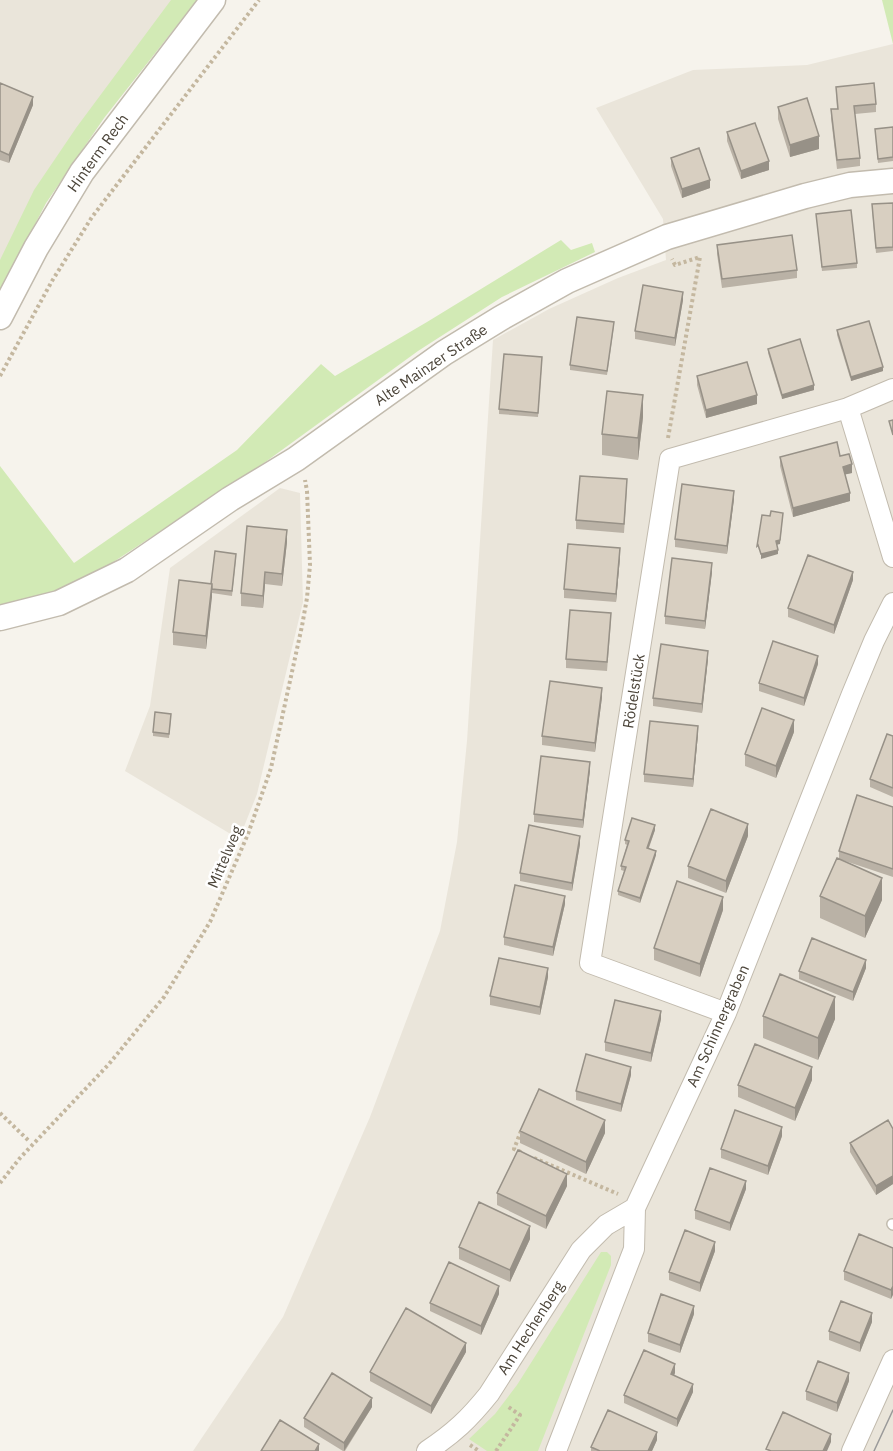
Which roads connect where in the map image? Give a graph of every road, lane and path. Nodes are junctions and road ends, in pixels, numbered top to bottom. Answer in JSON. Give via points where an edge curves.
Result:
{"nodes":[{"id":1,"x":213,"y":0,"type":"edge"},
{"id":2,"x":254,"y":0,"type":"edge"},
{"id":3,"x":259,"y":0,"type":"edge"},
{"id":4,"x":253,"y":9,"type":"junction"},
{"id":5,"x":893,"y":182,"type":"edge"},
{"id":6,"x":672,"y":260,"type":"dead end"},
{"id":7,"x":0,"y":317,"type":"edge"},
{"id":8,"x":0,"y":376,"type":"edge"},
{"id":9,"x":893,"y":389,"type":"edge"},
{"id":10,"x":848,"y":408,"type":"junction"},
{"id":11,"x":668,"y":439,"type":"dead end"},
{"id":12,"x":302,"y":470,"type":"dead end"},
{"id":13,"x":893,"y":557,"type":"edge"},
{"id":14,"x":893,"y":603,"type":"edge"},
{"id":15,"x":0,"y":618,"type":"edge"},
{"id":16,"x":726,"y":1013,"type":"junction"},
{"id":17,"x":0,"y":1113,"type":"edge"},
{"id":18,"x":522,"y":1128,"type":"edge"},
{"id":19,"x":29,"y":1142,"type":"dead end"},
{"id":20,"x":0,"y":1183,"type":"edge"},
{"id":21,"x":637,"y":1205,"type":"junction"},
{"id":22,"x":893,"y":1360,"type":"edge"},
{"id":23,"x":490,"y":1392,"type":"junction"},
{"id":24,"x":427,"y":1451,"type":"edge"},
{"id":25,"x":496,"y":1451,"type":"edge"},
{"id":26,"x":556,"y":1451,"type":"edge"},
{"id":27,"x":852,"y":1451,"type":"edge"}],
"edges":[{"from":1,"to":7,"type":"street","name":"Hinterm Rech","via":[[82,172]]},
{"from":2,"to":4,"type":"path"},
{"from":3,"to":4,"type":"path"},
{"from":4,"to":8,"type":"path","via":[[92,217]]},
{"from":5,"to":15,"type":"street","name":"Alte Mainzer Straße","via":[[805,196],[667,237],[567,281],[444,353],[296,459],[127,570],[59,603]]},
{"from":6,"to":11,"type":"path","via":[[675,265],[700,257]]},
{"from":9,"to":10,"type":"street","name":"Rödelstück"},
{"from":10,"to":13,"type":"street"},
{"from":10,"to":16,"type":"street","name":"Rödelstück","via":[[670,459],[590,963]]},
{"from":12,"to":20,"type":"path","name":"Mittelweg","via":[[307,491],[310,566],[307,598],[271,768],[248,834],[210,922],[164,997],[109,1064]]},
{"from":14,"to":16,"type":"street","name":"Am Schinnergraben","via":[[852,694]]},
{"from":16,"to":21,"type":"street","name":"Am Schinnergraben"},
{"from":17,"to":19,"type":"path"},
{"from":18,"to":21,"type":"path","via":[[514,1149]]},
{"from":21,"to":23,"type":"street","name":"Am Hechenberg","via":[[606,1225],[580,1250]]},
{"from":21,"to":26,"type":"street","name":"Am Schinnergraben","via":[[634,1249]]},
{"from":22,"to":27,"type":"street"},
{"from":23,"to":24,"type":"street","name":"Am Hechenberg","via":[[453,1434]]},
{"from":23,"to":25,"type":"path","via":[[520,1415]]}]}
